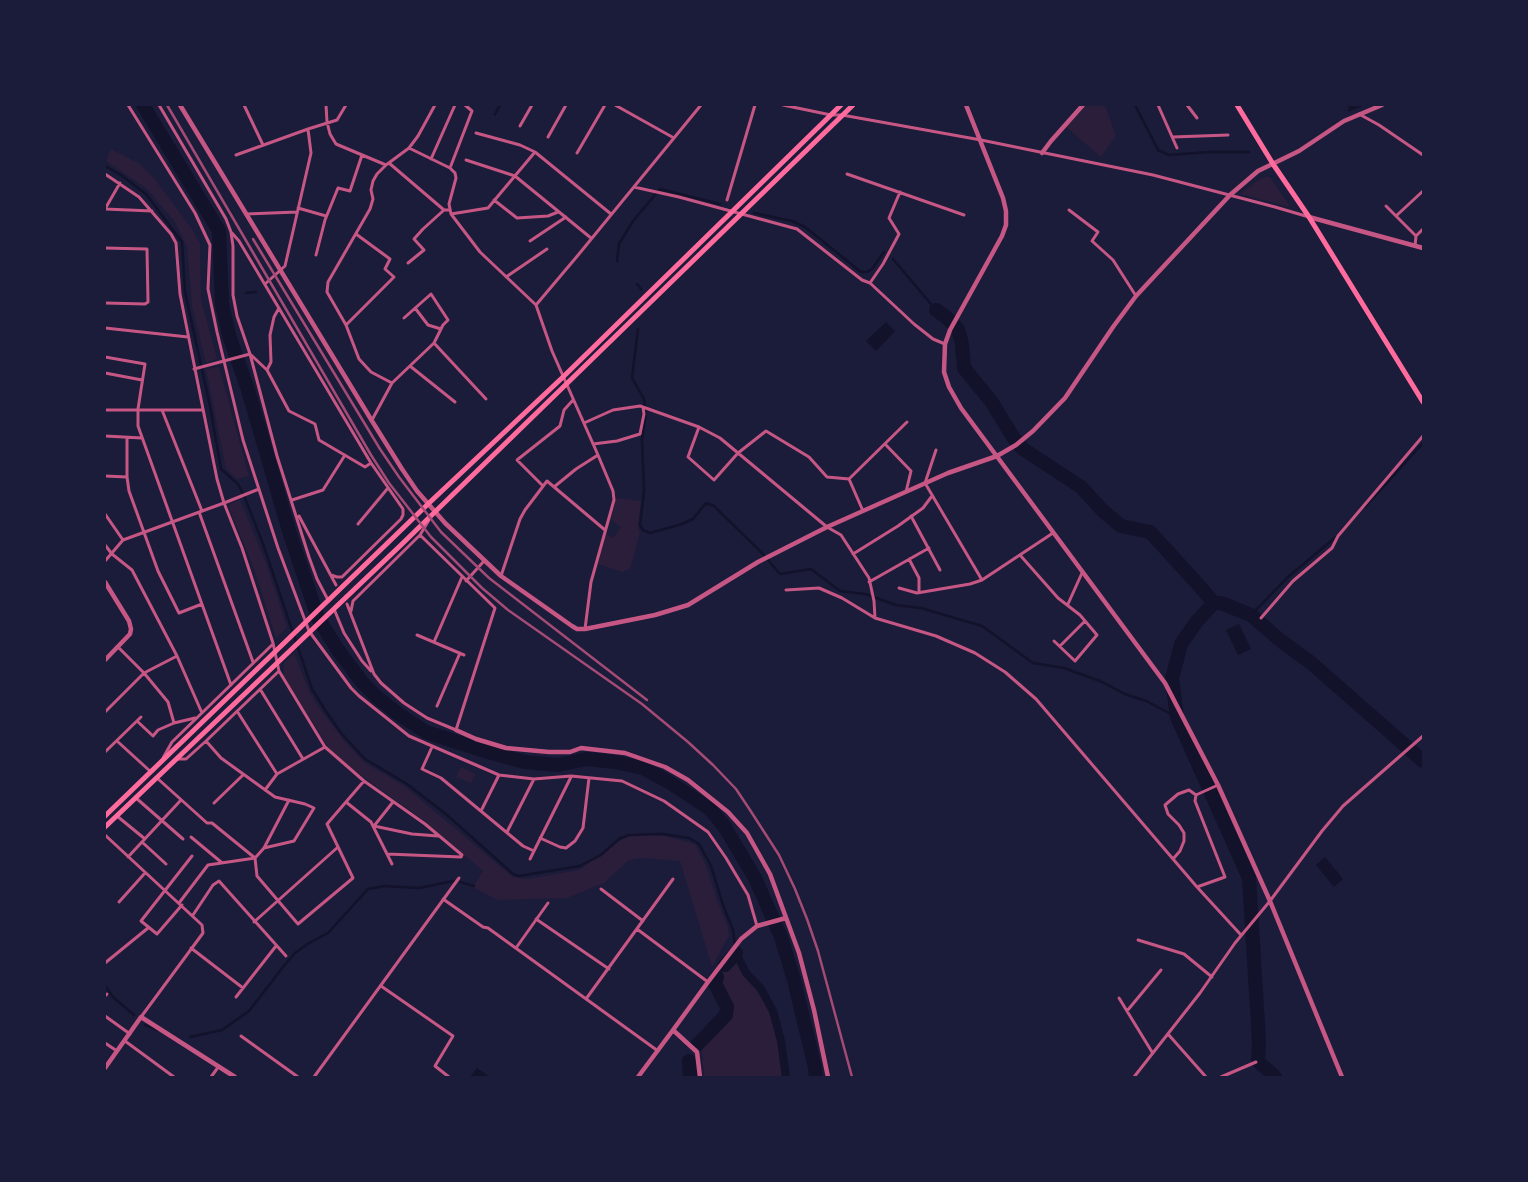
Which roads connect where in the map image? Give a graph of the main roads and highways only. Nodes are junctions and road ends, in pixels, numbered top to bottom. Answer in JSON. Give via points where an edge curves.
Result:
{"nodes":[{"id":1,"x":841,"y":105,"type":"edge"},
{"id":2,"x":853,"y":105,"type":"edge"},
{"id":3,"x":1237,"y":105,"type":"edge"},
{"id":4,"x":1423,"y":402,"type":"edge"},
{"id":5,"x":105,"y":816,"type":"edge"},
{"id":6,"x":105,"y":827,"type":"edge"}],
"edges":[{"from":1,"to":5,"type":"main road"},
{"from":2,"to":6,"type":"main road","via":[[402,544]]},
{"from":3,"to":4,"type":"main road"}]}
